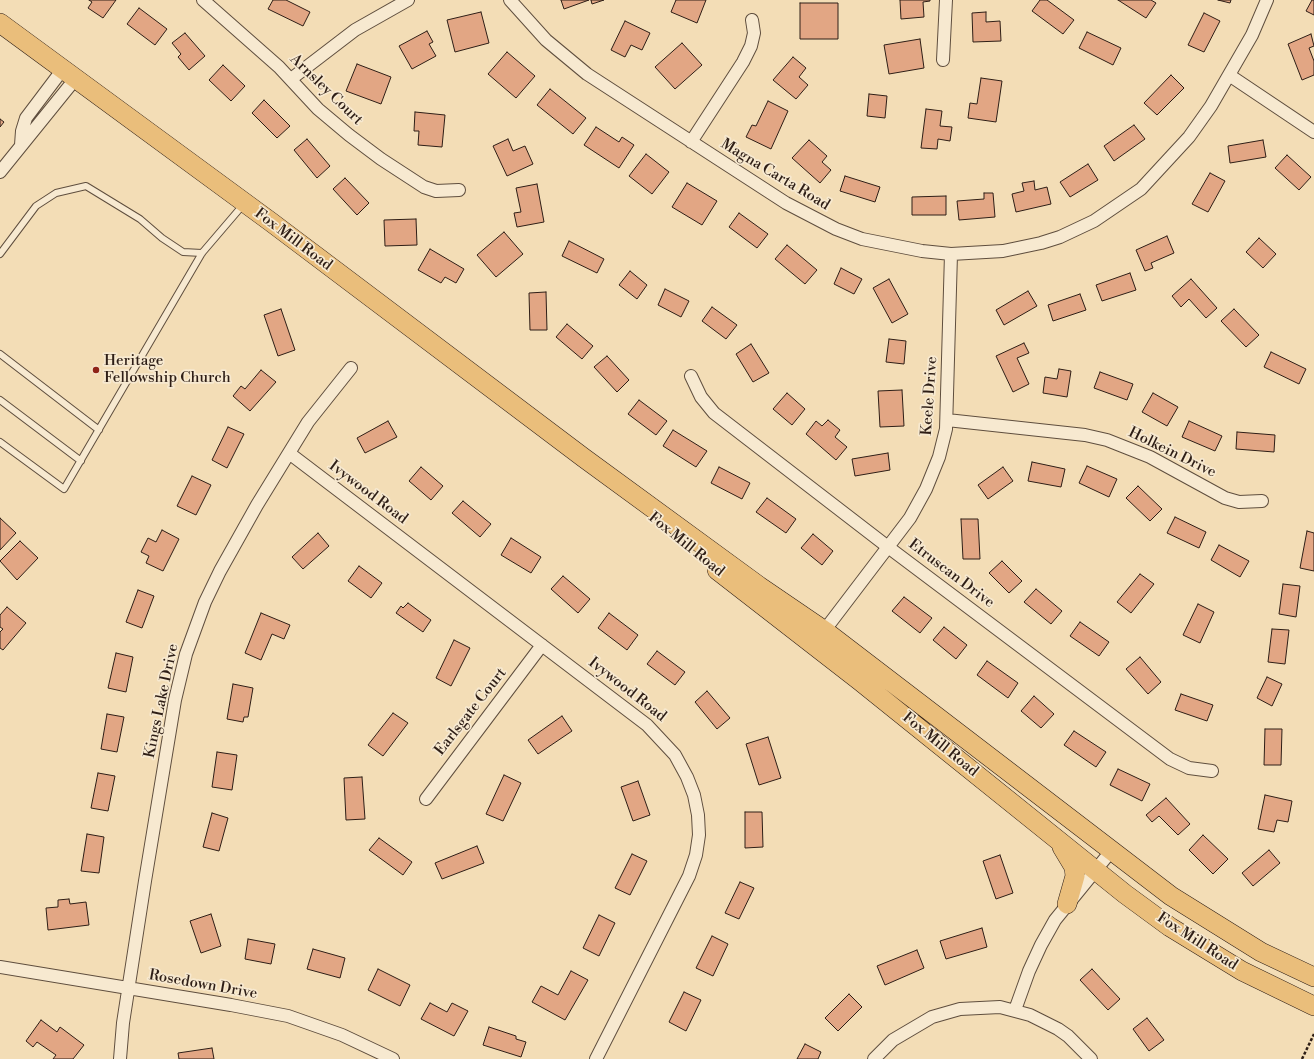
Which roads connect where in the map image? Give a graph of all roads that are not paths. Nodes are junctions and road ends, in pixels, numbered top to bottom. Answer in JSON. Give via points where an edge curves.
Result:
{"nodes":[{"id":1,"x":203,"y":0,"type":"edge"},
{"id":2,"x":408,"y":0,"type":"edge"},
{"id":3,"x":510,"y":0,"type":"edge"},
{"id":4,"x":946,"y":0,"type":"edge"},
{"id":5,"x":1267,"y":0,"type":"edge"},
{"id":6,"x":752,"y":20,"type":"dead end"},
{"id":7,"x":0,"y":23,"type":"edge"},
{"id":8,"x":943,"y":60,"type":"dead end"},
{"id":9,"x":69,"y":74,"type":"junction"},
{"id":10,"x":1229,"y":75,"type":"junction"},
{"id":11,"x":291,"y":79,"type":"junction"},
{"id":12,"x":1314,"y":132,"type":"edge"},
{"id":13,"x":691,"y":142,"type":"junction"},
{"id":14,"x":0,"y":172,"type":"edge"},
{"id":15,"x":459,"y":190,"type":"dead end"},
{"id":16,"x":244,"y":204,"type":"junction"},
{"id":17,"x":202,"y":253,"type":"junction"},
{"id":18,"x":0,"y":254,"type":"edge"},
{"id":19,"x":951,"y":254,"type":"junction"},
{"id":20,"x":0,"y":354,"type":"edge"},
{"id":21,"x":351,"y":368,"type":"dead end"},
{"id":22,"x":691,"y":376,"type":"dead end"},
{"id":23,"x":0,"y":400,"type":"edge"},
{"id":24,"x":947,"y":420,"type":"junction"},
{"id":25,"x":99,"y":430,"type":"junction"},
{"id":26,"x":0,"y":442,"type":"edge"},
{"id":27,"x":289,"y":453,"type":"junction"},
{"id":28,"x":81,"y":461,"type":"junction"},
{"id":29,"x":1262,"y":501,"type":"dead end"},
{"id":30,"x":888,"y":547,"type":"junction"},
{"id":31,"x":819,"y":638,"type":"junction"},
{"id":32,"x":542,"y":645,"type":"junction"},
{"id":33,"x":1212,"y":771,"type":"dead end"},
{"id":34,"x":426,"y":799,"type":"dead end"},
{"id":35,"x":1059,"y":840,"type":"junction"},
{"id":36,"x":1112,"y":850,"type":"junction"},
{"id":37,"x":1095,"y":870,"type":"junction"},
{"id":38,"x":1067,"y":904,"type":"junction"},
{"id":39,"x":0,"y":967,"type":"edge"},
{"id":40,"x":1314,"y":977,"type":"edge"},
{"id":41,"x":129,"y":989,"type":"junction"},
{"id":42,"x":1314,"y":1006,"type":"edge"},
{"id":43,"x":1016,"y":1010,"type":"junction"},
{"id":44,"x":120,"y":1059,"type":"edge"},
{"id":45,"x":393,"y":1059,"type":"edge"},
{"id":46,"x":596,"y":1059,"type":"edge"},
{"id":47,"x":874,"y":1059,"type":"edge"},
{"id":48,"x":1091,"y":1059,"type":"edge"}],
"edges":[{"from":1,"to":11,"type":"street","name":"Arnsley Court"},
{"from":2,"to":11,"type":"street","via":[[355,30]]},
{"from":3,"to":13,"type":"street","name":"Magna Carta Road","via":[[546,40],[574,64]]},
{"from":4,"to":8,"type":"street"},
{"from":5,"to":10,"type":"street","name":"Magna Carta Road","via":[[1252,35]]},
{"from":6,"to":13,"type":"street","via":[[754,33],[743,62]]},
{"from":7,"to":9,"type":"main road","name":"Fox Mill Road"},
{"from":9,"to":14,"type":"street"},
{"from":9,"to":16,"type":"main road","name":"Fox Mill Road"},
{"from":10,"to":12,"type":"street"},
{"from":10,"to":19,"type":"street","name":"Magna Carta Road","via":[[1211,106],[1188,137],[1141,189],[1111,211],[1077,230],[1041,243],[1002,251]]},
{"from":11,"to":15,"type":"street","name":"Arnsley Court","via":[[318,108],[381,159],[424,187],[436,191]]},
{"from":13,"to":19,"type":"street","name":"Magna Carta Road","via":[[786,203],[836,229],[862,239]]},
{"from":16,"to":17,"type":"lane"},
{"from":16,"to":31,"type":"main road","name":"Fox Mill Road","via":[[759,586]]},
{"from":17,"to":18,"type":"lane","via":[[183,252],[140,219],[86,186],[56,193],[36,206]]},
{"from":17,"to":25,"type":"lane"},
{"from":19,"to":24,"type":"street","name":"Keele Drive"},
{"from":20,"to":25,"type":"lane"},
{"from":21,"to":27,"type":"street","name":"Kings Lake Drive","via":[[322,403]]},
{"from":22,"to":30,"type":"street","name":"Etruscan Drive","via":[[701,397],[714,413]]},
{"from":23,"to":28,"type":"lane"},
{"from":24,"to":29,"type":"street","name":"Holkein Drive","via":[[1085,435],[1107,440],[1150,457],[1225,498],[1239,502]]},
{"from":24,"to":30,"type":"street","name":"Keele Drive","via":[[939,457],[926,489],[910,518]]},
{"from":25,"to":28,"type":"lane"},
{"from":26,"to":28,"type":"lane","via":[[64,489]]},
{"from":27,"to":32,"type":"street","name":"Ivywood Road"},
{"from":27,"to":41,"type":"street","name":"Kings Lake Drive","via":[[220,571],[205,602],[186,654],[173,716]]},
{"from":30,"to":31,"type":"street","name":"Keele Drive"},
{"from":30,"to":33,"type":"street","name":"Etruscan Drive","via":[[1170,759],[1189,768]]},
{"from":31,"to":35,"type":"main road","name":"Fox Mill Road"},
{"from":31,"to":36,"type":"main road","name":"Fox Mill Road"},
{"from":32,"to":34,"type":"street","name":"Earlsgate Court"},
{"from":32,"to":46,"type":"street","name":"Ivywood Road","via":[[657,734],[675,755],[687,777],[698,815],[697,849],[689,876]]},
{"from":35,"to":37,"type":"main road","name":"Fox Mill Road"},
{"from":35,"to":38,"type":"main road","via":[[1075,871]]},
{"from":36,"to":37,"type":"street"},
{"from":36,"to":40,"type":"main road","name":"Fox Mill Road","via":[[1171,896],[1226,931]]},
{"from":37,"to":38,"type":"street"},
{"from":37,"to":42,"type":"main road","name":"Fox Mill Road","via":[[1197,945],[1242,971]]},
{"from":38,"to":43,"type":"street","via":[[1041,945]]},
{"from":39,"to":41,"type":"street","name":"Rosedown Drive"},
{"from":41,"to":44,"type":"street","name":"Kings Lake Drive"},
{"from":41,"to":45,"type":"street","name":"Rosedown Drive","via":[[288,1016],[342,1034]]},
{"from":43,"to":47,"type":"street","via":[[974,1007],[932,1017],[893,1040]]},
{"from":43,"to":48,"type":"street","via":[[1058,1029]]}]}
